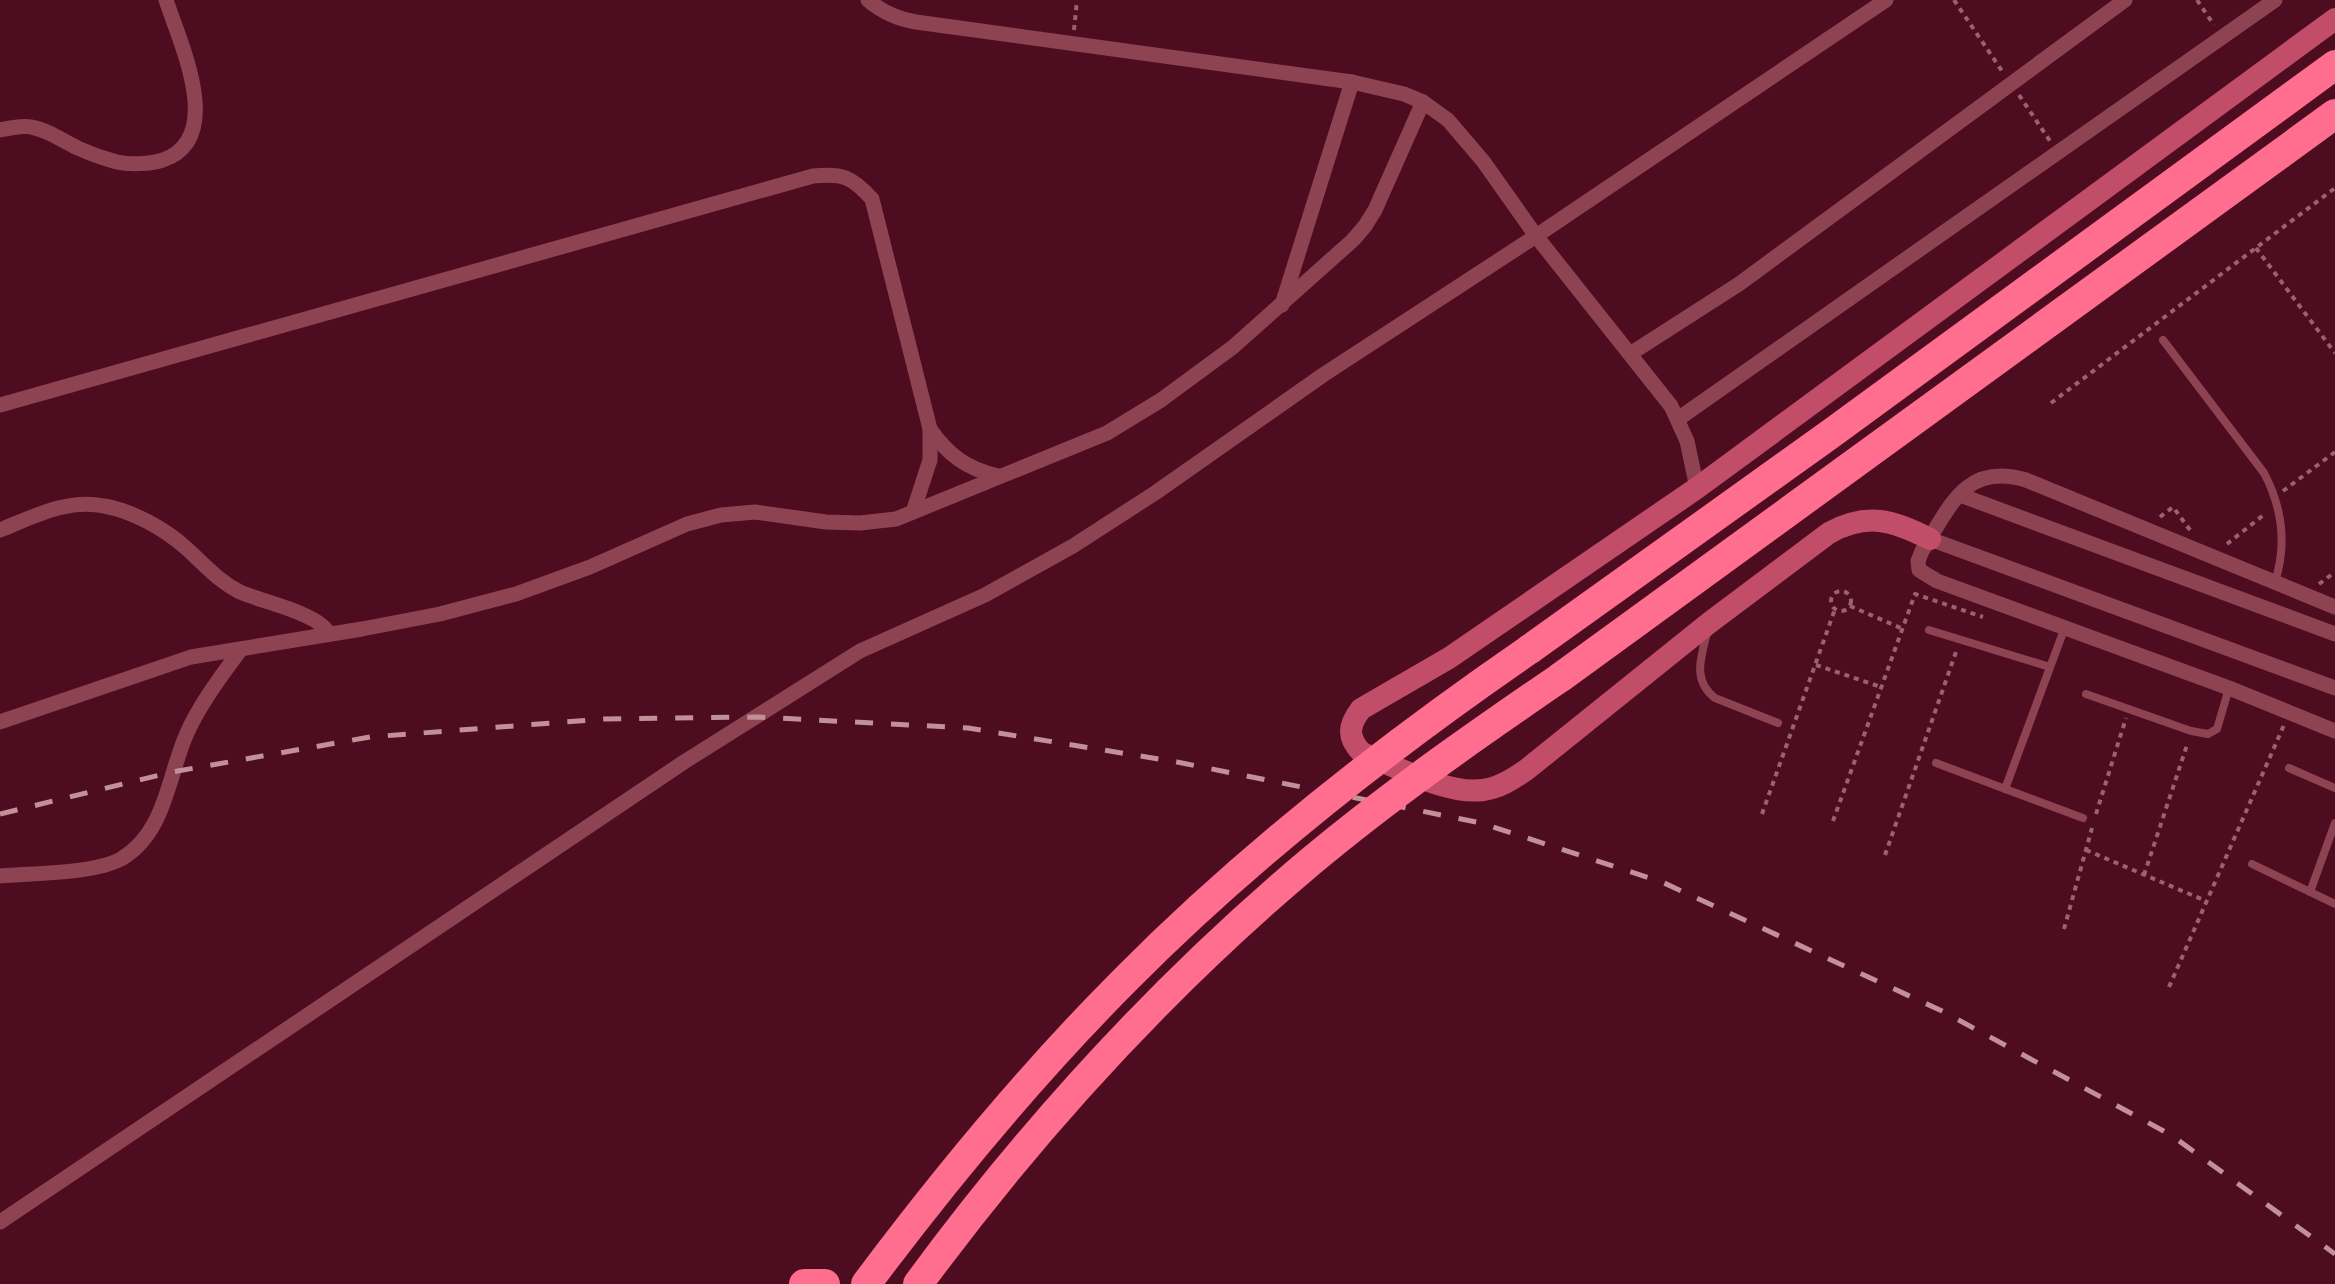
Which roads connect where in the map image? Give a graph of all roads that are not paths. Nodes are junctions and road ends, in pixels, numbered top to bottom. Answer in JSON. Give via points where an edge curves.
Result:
{"nodes":[{"id":1,"x":166,"y":0,"type":"edge"},
{"id":2,"x":868,"y":0,"type":"edge"},
{"id":3,"x":1886,"y":0,"type":"edge"},
{"id":4,"x":2125,"y":0,"type":"edge"},
{"id":5,"x":2274,"y":0,"type":"edge"},
{"id":6,"x":2335,"y":19,"type":"edge"},
{"id":7,"x":2335,"y":64,"type":"edge"},
{"id":8,"x":1352,"y":82,"type":"junction"},
{"id":9,"x":1423,"y":102,"type":"junction"},
{"id":10,"x":2335,"y":114,"type":"edge"},
{"id":11,"x":0,"y":130,"type":"edge"},
{"id":12,"x":1536,"y":236,"type":"junction"},
{"id":13,"x":1282,"y":305,"type":"junction"},
{"id":14,"x":2163,"y":340,"type":"dead end"},
{"id":15,"x":1630,"y":354,"type":"junction"},
{"id":16,"x":0,"y":405,"type":"edge"},
{"id":17,"x":1678,"y":419,"type":"junction"},
{"id":18,"x":930,"y":429,"type":"junction"},
{"id":19,"x":998,"y":476,"type":"junction"},
{"id":20,"x":1696,"y":488,"type":"junction"},
{"id":21,"x":1960,"y":496,"type":"junction"},
{"id":22,"x":913,"y":512,"type":"junction"},
{"id":23,"x":0,"y":530,"type":"edge"},
{"id":24,"x":1930,"y":539,"type":"junction"},
{"id":25,"x":2274,"y":584,"type":"junction"},
{"id":26,"x":2335,"y":607,"type":"edge"},
{"id":27,"x":1708,"y":623,"type":"junction"},
{"id":28,"x":2065,"y":626,"type":"junction"},
{"id":29,"x":1929,"y":630,"type":"dead end"},
{"id":30,"x":329,"y":634,"type":"junction"},
{"id":31,"x":2335,"y":634,"type":"edge"},
{"id":32,"x":241,"y":648,"type":"junction"},
{"id":33,"x":2050,"y":667,"type":"junction"},
{"id":34,"x":2229,"y":688,"type":"junction"},
{"id":35,"x":2335,"y":688,"type":"edge"},
{"id":36,"x":2086,"y":694,"type":"dead end"},
{"id":37,"x":0,"y":722,"type":"edge"},
{"id":38,"x":1778,"y":723,"type":"dead end"},
{"id":39,"x":2335,"y":731,"type":"edge"},
{"id":40,"x":1936,"y":764,"type":"dead end"},
{"id":41,"x":2289,"y":768,"type":"dead end"},
{"id":42,"x":2335,"y":788,"type":"edge"},
{"id":43,"x":2005,"y":789,"type":"junction"},
{"id":44,"x":2083,"y":818,"type":"dead end"},
{"id":45,"x":2335,"y":823,"type":"edge"},
{"id":46,"x":2252,"y":864,"type":"dead end"},
{"id":47,"x":0,"y":876,"type":"edge"},
{"id":48,"x":2310,"y":892,"type":"junction"},
{"id":49,"x":2335,"y":904,"type":"edge"},
{"id":50,"x":0,"y":1222,"type":"edge"},
{"id":51,"x":804,"y":1284,"type":"edge"},
{"id":52,"x":826,"y":1284,"type":"edge"},
{"id":53,"x":866,"y":1284,"type":"edge"},
{"id":54,"x":918,"y":1284,"type":"edge"}],
"edges":[{"from":1,"to":11,"type":"street","via":[[196,100],[189,141],[176,156],[120,163],[34,127]]},
{"from":2,"to":8,"type":"street","via":[[902,20]]},
{"from":3,"to":12,"type":"street"},
{"from":4,"to":15,"type":"street","via":[[1739,284]]},
{"from":5,"to":17,"type":"street"},
{"from":6,"to":20,"type":"street"},
{"from":7,"to":53,"type":"highway","bridge":true,"via":[[1444,708],[1279,837],[1054,1054]]},
{"from":8,"to":9,"type":"street"},
{"from":8,"to":13,"type":"street"},
{"from":9,"to":12,"type":"street","via":[[1483,160]]},
{"from":9,"to":13,"type":"street","via":[[1366,226]]},
{"from":10,"to":54,"type":"highway","bridge":true,"via":[[1310,862],[1086,1078]]},
{"from":12,"to":15,"type":"street"},
{"from":12,"to":50,"type":"street","via":[[1074,546],[985,596],[860,651],[684,762]]},
{"from":13,"to":19,"type":"street","via":[[1162,400],[1106,433]]},
{"from":14,"to":25,"type":"lane","via":[[2264,474],[2276,500],[2282,550]]},
{"from":15,"to":17,"type":"street"},
{"from":16,"to":18,"type":"street","via":[[833,174],[872,199]]},
{"from":17,"to":20,"type":"street"},
{"from":18,"to":19,"type":"street","via":[[958,461]]},
{"from":18,"to":22,"type":"street","via":[[930,460]]},
{"from":19,"to":22,"type":"street"},
{"from":20,"to":27,"type":"street","via":[[1449,658],[1361,709],[1352,720],[1354,744],[1448,787],[1494,788],[1526,770]]},
{"from":21,"to":24,"type":"street"},
{"from":21,"to":25,"type":"street","via":[[1987,476],[2014,477]]},
{"from":21,"to":31,"type":"street"},
{"from":22,"to":30,"type":"street","via":[[860,523],[756,512],[720,515],[516,594]]},
{"from":23,"to":30,"type":"street","via":[[82,504],[122,510],[172,537],[225,584],[312,620]]},
{"from":24,"to":27,"type":"street","via":[[1888,521],[1838,527]]},
{"from":24,"to":28,"type":"street","via":[[1918,561],[1927,576]]},
{"from":24,"to":35,"type":"street"},
{"from":25,"to":26,"type":"street"},
{"from":27,"to":38,"type":"lane","via":[[1699,672],[1707,691]]},
{"from":28,"to":33,"type":"lane"},
{"from":28,"to":34,"type":"street"},
{"from":29,"to":33,"type":"lane"},
{"from":30,"to":32,"type":"street"},
{"from":32,"to":37,"type":"street","via":[[173,662]]},
{"from":32,"to":47,"type":"street","via":[[186,735],[156,823],[140,844],[120,860],[90,868]]},
{"from":33,"to":43,"type":"lane"},
{"from":34,"to":36,"type":"lane","via":[[2217,729],[2208,734]]},
{"from":34,"to":39,"type":"street"},
{"from":40,"to":43,"type":"lane"},
{"from":41,"to":42,"type":"lane"},
{"from":43,"to":44,"type":"lane"},
{"from":45,"to":48,"type":"lane"},
{"from":46,"to":48,"type":"lane"},
{"from":48,"to":49,"type":"lane"},
{"from":51,"to":52,"type":"highway"}]}
